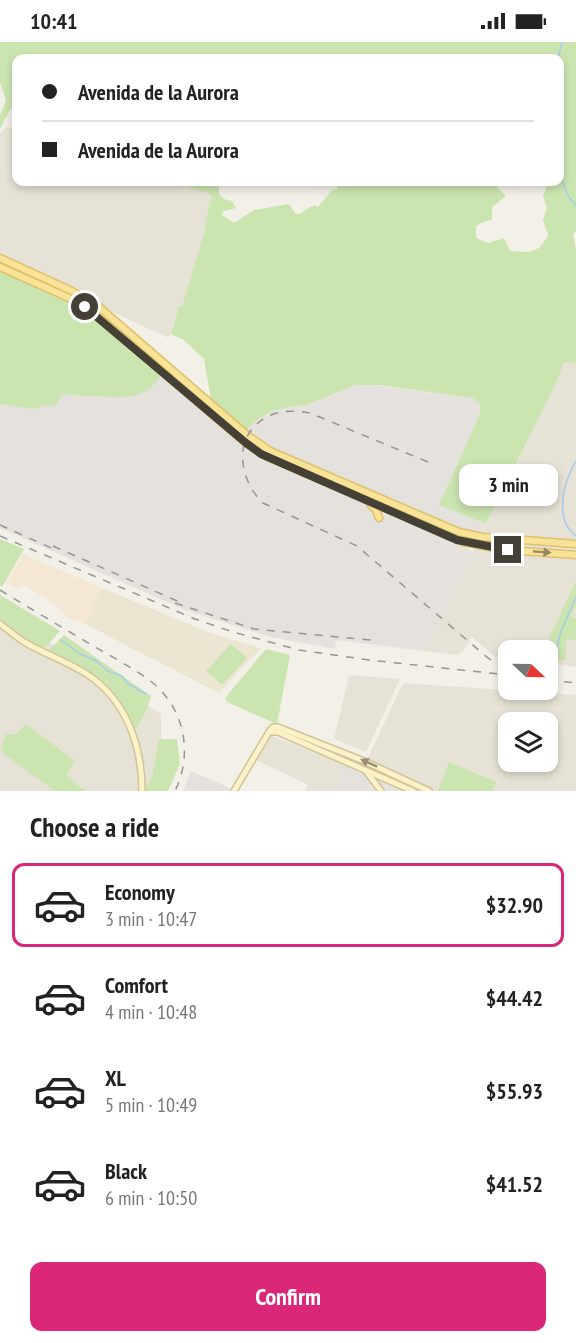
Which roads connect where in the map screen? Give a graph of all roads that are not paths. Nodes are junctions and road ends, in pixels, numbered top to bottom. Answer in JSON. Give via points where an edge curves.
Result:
{"nodes":[{"id":1,"x":0,"y":258,"type":"edge"},
{"id":2,"x":0,"y":267,"type":"edge"},
{"id":3,"x":37,"y":275,"type":"junction"},
{"id":4,"x":31,"y":281,"type":"junction"},
{"id":5,"x":51,"y":281,"type":"junction"},
{"id":6,"x":47,"y":288,"type":"junction"},
{"id":7,"x":360,"y":498,"type":"junction"},
{"id":8,"x":379,"y":518,"type":"dead end"},
{"id":9,"x":576,"y":544,"type":"edge"},
{"id":10,"x":576,"y":555,"type":"edge"},
{"id":11,"x":0,"y":624,"type":"edge"},
{"id":12,"x":326,"y":749,"type":"junction"},
{"id":13,"x":365,"y":770,"type":"junction"},
{"id":14,"x":142,"y":791,"type":"edge"},
{"id":15,"x":234,"y":791,"type":"edge"},
{"id":16,"x":381,"y":791,"type":"edge"},
{"id":17,"x":412,"y":791,"type":"edge"},
{"id":18,"x":429,"y":791,"type":"edge"}],
"edges":[{"from":1,"to":3,"type":"main road"},
{"from":2,"to":4,"type":"main road"},
{"from":3,"to":4,"type":"main road"},
{"from":3,"to":5,"type":"main road"},
{"from":4,"to":6,"type":"main road"},
{"from":5,"to":6,"type":"main road"},
{"from":5,"to":9,"type":"main road","via":[[99,307],[270,452],[459,532]]},
{"from":6,"to":7,"type":"main road","via":[[93,312],[256,450]]},
{"from":7,"to":8,"type":"main road","via":[[375,508]]},
{"from":7,"to":10,"type":"main road","one_way":true,"via":[[468,544]]},
{"from":11,"to":14,"type":"street","via":[[25,643],[100,684],[128,723],[138,748]]},
{"from":12,"to":13,"type":"street"},
{"from":12,"to":15,"type":"street","via":[[279,727],[272,730]]},
{"from":18,"to":12,"type":"street","one_way":true},
{"from":13,"to":16,"type":"street"},
{"from":13,"to":17,"type":"street"}]}
